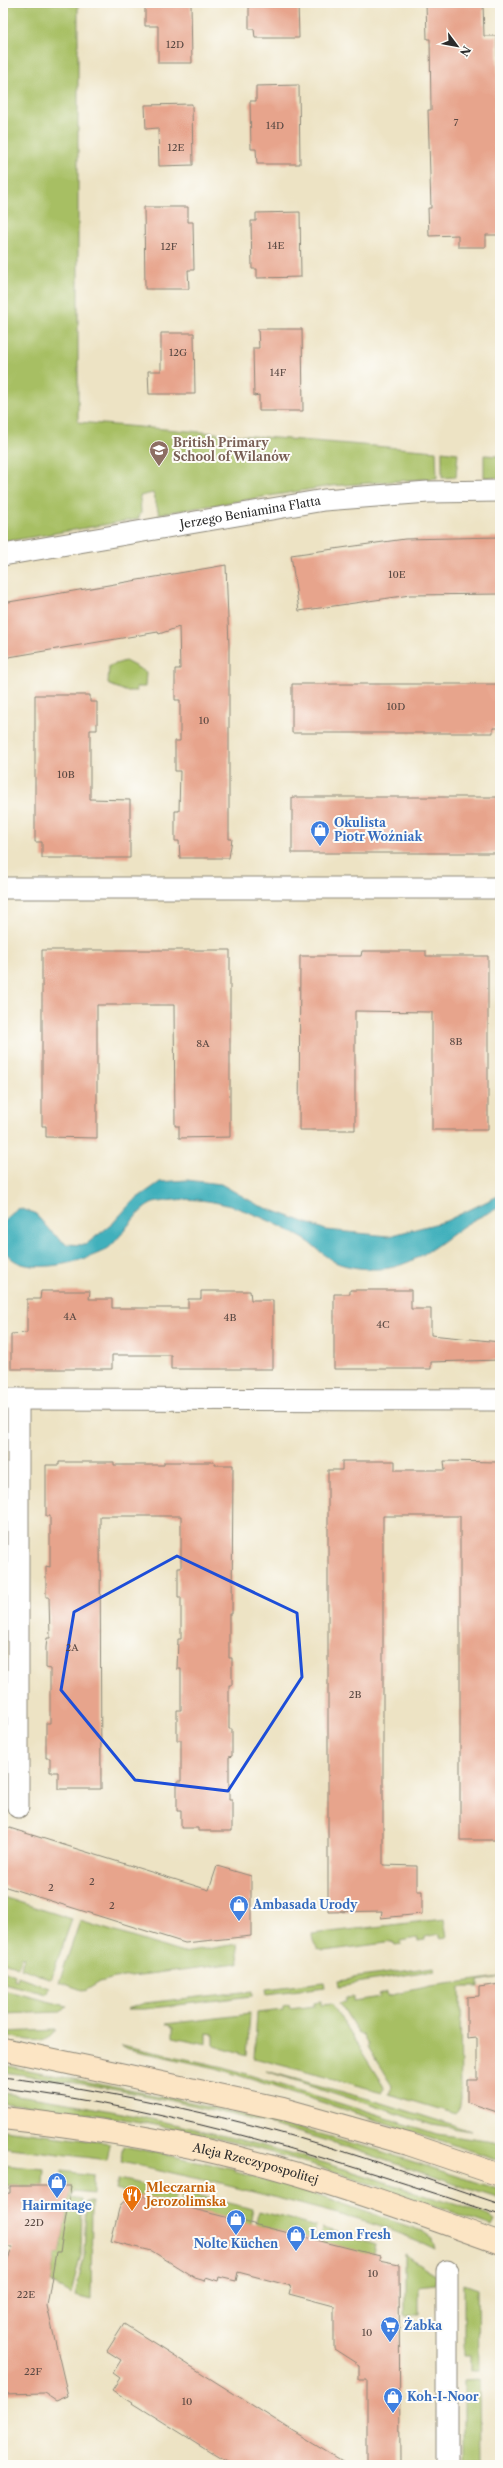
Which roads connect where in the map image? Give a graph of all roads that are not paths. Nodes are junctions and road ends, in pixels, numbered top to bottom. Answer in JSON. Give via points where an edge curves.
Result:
{"nodes":[{"id":1,"x":500,"y":492,"type":"edge"},
{"id":2,"x":3,"y":555,"type":"edge"},
{"id":3,"x":3,"y":888,"type":"edge"},
{"id":4,"x":500,"y":888,"type":"edge"},
{"id":5,"x":10,"y":1399,"type":"edge"},
{"id":6,"x":500,"y":1400,"type":"edge"},
{"id":7,"x":18,"y":1807,"type":"dead end"},
{"id":8,"x":3,"y":2049,"type":"edge"},
{"id":9,"x":3,"y":2118,"type":"edge"},
{"id":10,"x":500,"y":2175,"type":"edge"},
{"id":11,"x":500,"y":2243,"type":"edge"},
{"id":12,"x":447,"y":2271,"type":"dead end"},
{"id":13,"x":447,"y":2465,"type":"edge"}],
"edges":[{"from":1,"to":2,"type":"street","name":"Jerzego Beniamina Flatta","via":[[420,492],[324,500]]},
{"from":3,"to":4,"type":"street"},
{"from":5,"to":6,"type":"street"},
{"from":5,"to":7,"type":"street"},
{"from":8,"to":10,"type":"street","via":[[282,2109],[408,2144]]},
{"from":9,"to":11,"type":"street","name":"Aleja Rzeczypospolitej","via":[[120,2133],[240,2158]]},
{"from":12,"to":13,"type":"street"}]}
